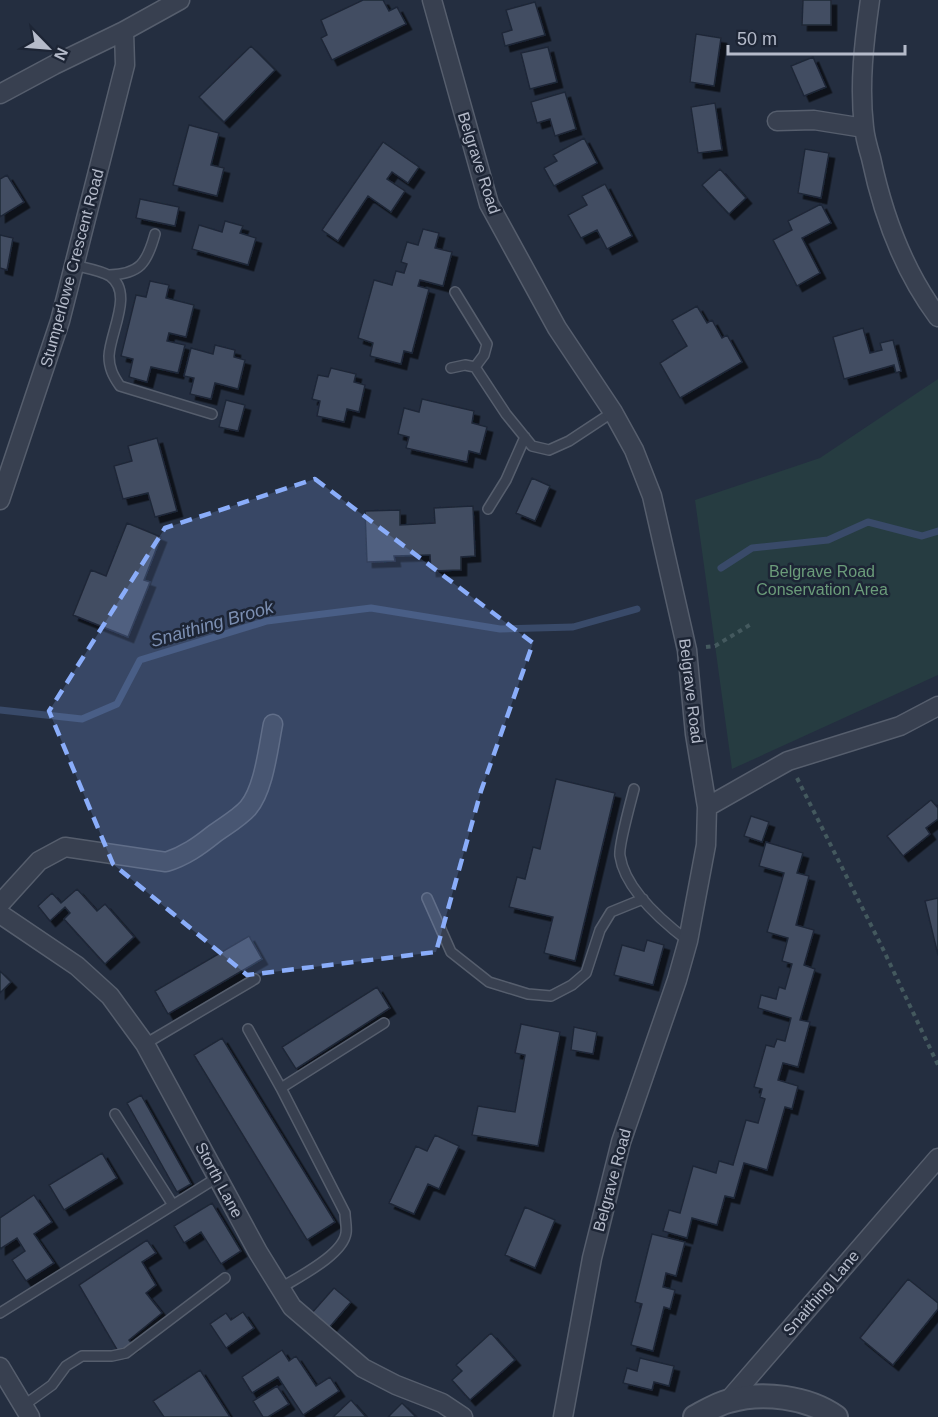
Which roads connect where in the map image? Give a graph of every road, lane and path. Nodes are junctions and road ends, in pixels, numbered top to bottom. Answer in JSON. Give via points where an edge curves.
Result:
{"nodes":[{"id":1,"x":180,"y":0,"type":"edge"},
{"id":2,"x":432,"y":0,"type":"edge"},
{"id":3,"x":870,"y":0,"type":"edge"},
{"id":4,"x":155,"y":6,"type":"edge"},
{"id":5,"x":124,"y":31,"type":"junction"},
{"id":6,"x":0,"y":94,"type":"edge"},
{"id":7,"x":777,"y":121,"type":"dead end"},
{"id":8,"x":864,"y":128,"type":"junction"},
{"id":9,"x":154,"y":234,"type":"dead end"},
{"id":10,"x":74,"y":265,"type":"junction"},
{"id":11,"x":109,"y":275,"type":"junction"},
{"id":12,"x":455,"y":292,"type":"dead end"},
{"id":13,"x":938,"y":317,"type":"edge"},
{"id":14,"x":475,"y":367,"type":"junction"},
{"id":15,"x":451,"y":368,"type":"dead end"},
{"id":16,"x":613,"y":412,"type":"junction"},
{"id":17,"x":212,"y":414,"type":"dead end"},
{"id":18,"x":525,"y":437,"type":"junction"},
{"id":19,"x":0,"y":500,"type":"edge"},
{"id":20,"x":488,"y":509,"type":"dead end"},
{"id":21,"x":753,"y":623,"type":"dead end"},
{"id":22,"x":687,"y":650,"type":"junction"},
{"id":23,"x":938,"y":706,"type":"edge"},
{"id":24,"x":273,"y":724,"type":"dead end"},
{"id":25,"x":788,"y":761,"type":"junction"},
{"id":26,"x":634,"y":789,"type":"dead end"},
{"id":27,"x":707,"y":807,"type":"junction"},
{"id":28,"x":427,"y":898,"type":"dead end"},
{"id":29,"x":643,"y":899,"type":"junction"},
{"id":30,"x":0,"y":904,"type":"edge"},
{"id":31,"x":0,"y":914,"type":"edge"},
{"id":32,"x":688,"y":941,"type":"junction"},
{"id":33,"x":255,"y":979,"type":"dead end"},
{"id":34,"x":384,"y":1023,"type":"dead end"},
{"id":35,"x":248,"y":1029,"type":"dead end"},
{"id":36,"x":145,"y":1044,"type":"junction"},
{"id":37,"x":938,"y":1065,"type":"edge"},
{"id":38,"x":281,"y":1088,"type":"junction"},
{"id":39,"x":115,"y":1114,"type":"dead end"},
{"id":40,"x":938,"y":1158,"type":"edge"},
{"id":41,"x":218,"y":1178,"type":"junction"},
{"id":42,"x":173,"y":1205,"type":"junction"},
{"id":43,"x":225,"y":1278,"type":"dead end"},
{"id":44,"x":281,"y":1288,"type":"junction"},
{"id":45,"x":0,"y":1313,"type":"edge"},
{"id":46,"x":0,"y":1367,"type":"edge"},
{"id":47,"x":727,"y":1402,"type":"junction"},
{"id":48,"x":26,"y":1411,"type":"edge"},
{"id":49,"x":463,"y":1417,"type":"edge"},
{"id":50,"x":563,"y":1417,"type":"edge"},
{"id":51,"x":695,"y":1417,"type":"edge"},
{"id":52,"x":836,"y":1417,"type":"edge"}],
"edges":[{"from":1,"to":4,"type":"street"},
{"from":2,"to":16,"type":"street","name":"Belgrave Road","via":[[489,204],[557,328]]},
{"from":3,"to":8,"type":"street","via":[[862,51]]},
{"from":4,"to":5,"type":"street"},
{"from":5,"to":6,"type":"street"},
{"from":5,"to":10,"type":"street","name":"Stumperlowe Crescent Road","via":[[125,65]]},
{"from":7,"to":8,"type":"street","via":[[814,120]]},
{"from":8,"to":13,"type":"street","via":[[879,194],[900,253]]},
{"from":9,"to":11,"type":"lane","via":[[149,255],[138,268]]},
{"from":10,"to":11,"type":"lane"},
{"from":10,"to":19,"type":"street","name":"Stumperlowe Crescent Road","via":[[60,321]]},
{"from":11,"to":17,"type":"lane","via":[[119,285],[122,297],[109,354],[111,373],[120,386]]},
{"from":12,"to":14,"type":"lane","via":[[487,344]]},
{"from":14,"to":15,"type":"lane"},
{"from":14,"to":18,"type":"lane"},
{"from":16,"to":18,"type":"lane","via":[[549,450],[532,446]]},
{"from":16,"to":22,"type":"street","name":"Belgrave Road","via":[[634,450],[652,496]]},
{"from":18,"to":20,"type":"lane"},
{"from":21,"to":22,"type":"path","via":[[715,646]]},
{"from":22,"to":27,"type":"street","name":"Belgrave Road"},
{"from":23,"to":25,"type":"street","via":[[900,726]]},
{"from":24,"to":30,"type":"street","via":[[264,769],[247,810],[192,851],[166,862],[64,847],[39,861]]},
{"from":25,"to":27,"type":"street"},
{"from":25,"to":37,"type":"path"},
{"from":26,"to":29,"type":"lane","via":[[619,855],[628,878]]},
{"from":27,"to":32,"type":"street","name":"Belgrave Road","via":[[706,845]]},
{"from":28,"to":29,"type":"lane","via":[[451,952],[489,982],[528,994],[551,996],[586,973],[600,930],[611,912]]},
{"from":29,"to":32,"type":"lane","via":[[663,922]]},
{"from":31,"to":36,"type":"street","name":"Storth Lane","via":[[77,966],[110,996]]},
{"from":32,"to":50,"type":"street","name":"Belgrave Road","via":[[621,1142],[592,1258]]},
{"from":33,"to":36,"type":"lane"},
{"from":34,"to":38,"type":"lane"},
{"from":35,"to":38,"type":"lane"},
{"from":36,"to":41,"type":"street","name":"Storth Lane"},
{"from":38,"to":44,"type":"lane","via":[[345,1213],[346,1233],[340,1247]]},
{"from":39,"to":42,"type":"lane"},
{"from":40,"to":47,"type":"street","name":"Snaithing Lane"},
{"from":41,"to":42,"type":"lane"},
{"from":41,"to":44,"type":"street","name":"Storth Lane"},
{"from":42,"to":45,"type":"lane"},
{"from":43,"to":48,"type":"lane","via":[[126,1353],[82,1356],[66,1366]]},
{"from":44,"to":49,"type":"street","name":"Storth Lane","via":[[292,1307],[363,1368],[442,1403]]},
{"from":46,"to":48,"type":"street"},
{"from":47,"to":51,"type":"street","name":"Snaithing Lane"},
{"from":47,"to":52,"type":"street","via":[[778,1398],[816,1407]]}]}
